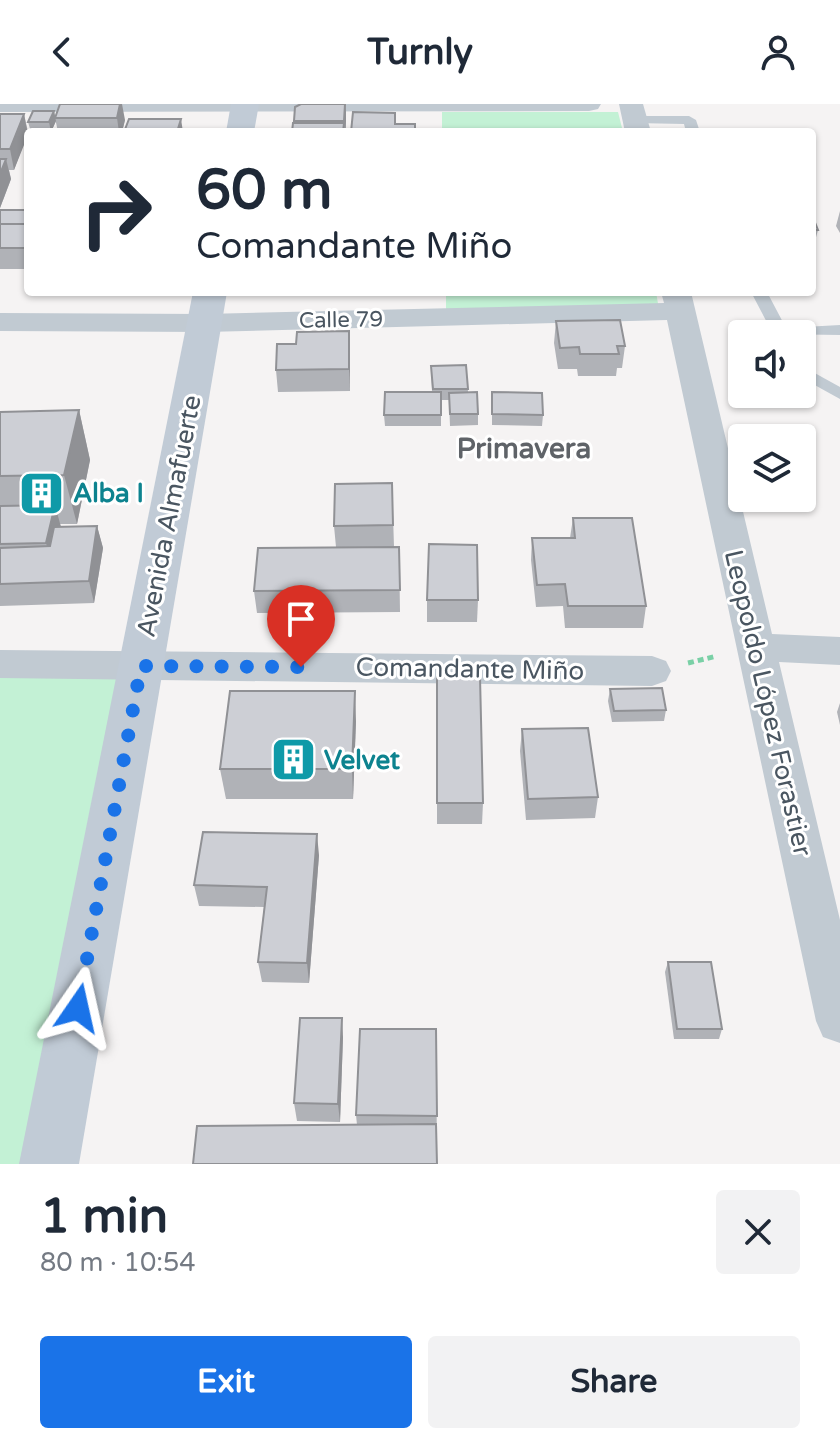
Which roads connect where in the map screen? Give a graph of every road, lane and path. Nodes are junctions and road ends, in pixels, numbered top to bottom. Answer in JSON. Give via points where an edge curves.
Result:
{"nodes":[{"id":1,"x":245,"y":104,"type":"edge"},
{"id":2,"x":589,"y":104,"type":"edge"},
{"id":3,"x":0,"y":105,"type":"edge"},
{"id":4,"x":634,"y":118,"type":"edge"},
{"id":5,"x":241,"y":128,"type":"edge"},
{"id":6,"x":692,"y":128,"type":"edge"},
{"id":7,"x":761,"y":296,"type":"edge"},
{"id":8,"x":679,"y":302,"type":"edge"},
{"id":9,"x":208,"y":308,"type":"edge"},
{"id":10,"x":774,"y":320,"type":"edge"},
{"id":11,"x":0,"y":322,"type":"edge"},
{"id":12,"x":840,"y":330,"type":"edge"},
{"id":13,"x":816,"y":331,"type":"edge"},
{"id":14,"x":816,"y":379,"type":"edge"},
{"id":15,"x":840,"y":394,"type":"edge"},
{"id":16,"x":754,"y":647,"type":"junction"},
{"id":17,"x":840,"y":651,"type":"edge"},
{"id":18,"x":0,"y":664,"type":"edge"},
{"id":19,"x":141,"y":666,"type":"junction"},
{"id":20,"x":652,"y":671,"type":"joint"},
{"id":21,"x":840,"y":1021,"type":"edge"},
{"id":22,"x":49,"y":1164,"type":"edge"}],
"edges":[{"from":1,"to":2,"type":"street"},
{"from":1,"to":3,"type":"street"},
{"from":1,"to":5,"type":"main road"},
{"from":4,"to":6,"type":"lane","via":[[689,120]]},
{"from":7,"to":10,"type":"lane"},
{"from":8,"to":9,"type":"street","name":"Calle 79"},
{"from":8,"to":16,"type":"street","name":"Leopoldo López Forastier"},
{"from":9,"to":11,"type":"street","name":"Calle 79"},
{"from":9,"to":19,"type":"main road","name":"Avenida Almafuerte"},
{"from":12,"to":13,"type":"lane"},
{"from":14,"to":15,"type":"lane"},
{"from":16,"to":17,"type":"street"},
{"from":16,"to":20,"type":"path"},
{"from":16,"to":21,"type":"street","name":"Leopoldo López Forastier"},
{"from":18,"to":19,"type":"street","name":"Comandante Miño"},
{"from":19,"to":20,"type":"street","name":"Comandante Miño"},
{"from":19,"to":22,"type":"main road","name":"Avenida Almafuerte"}]}
